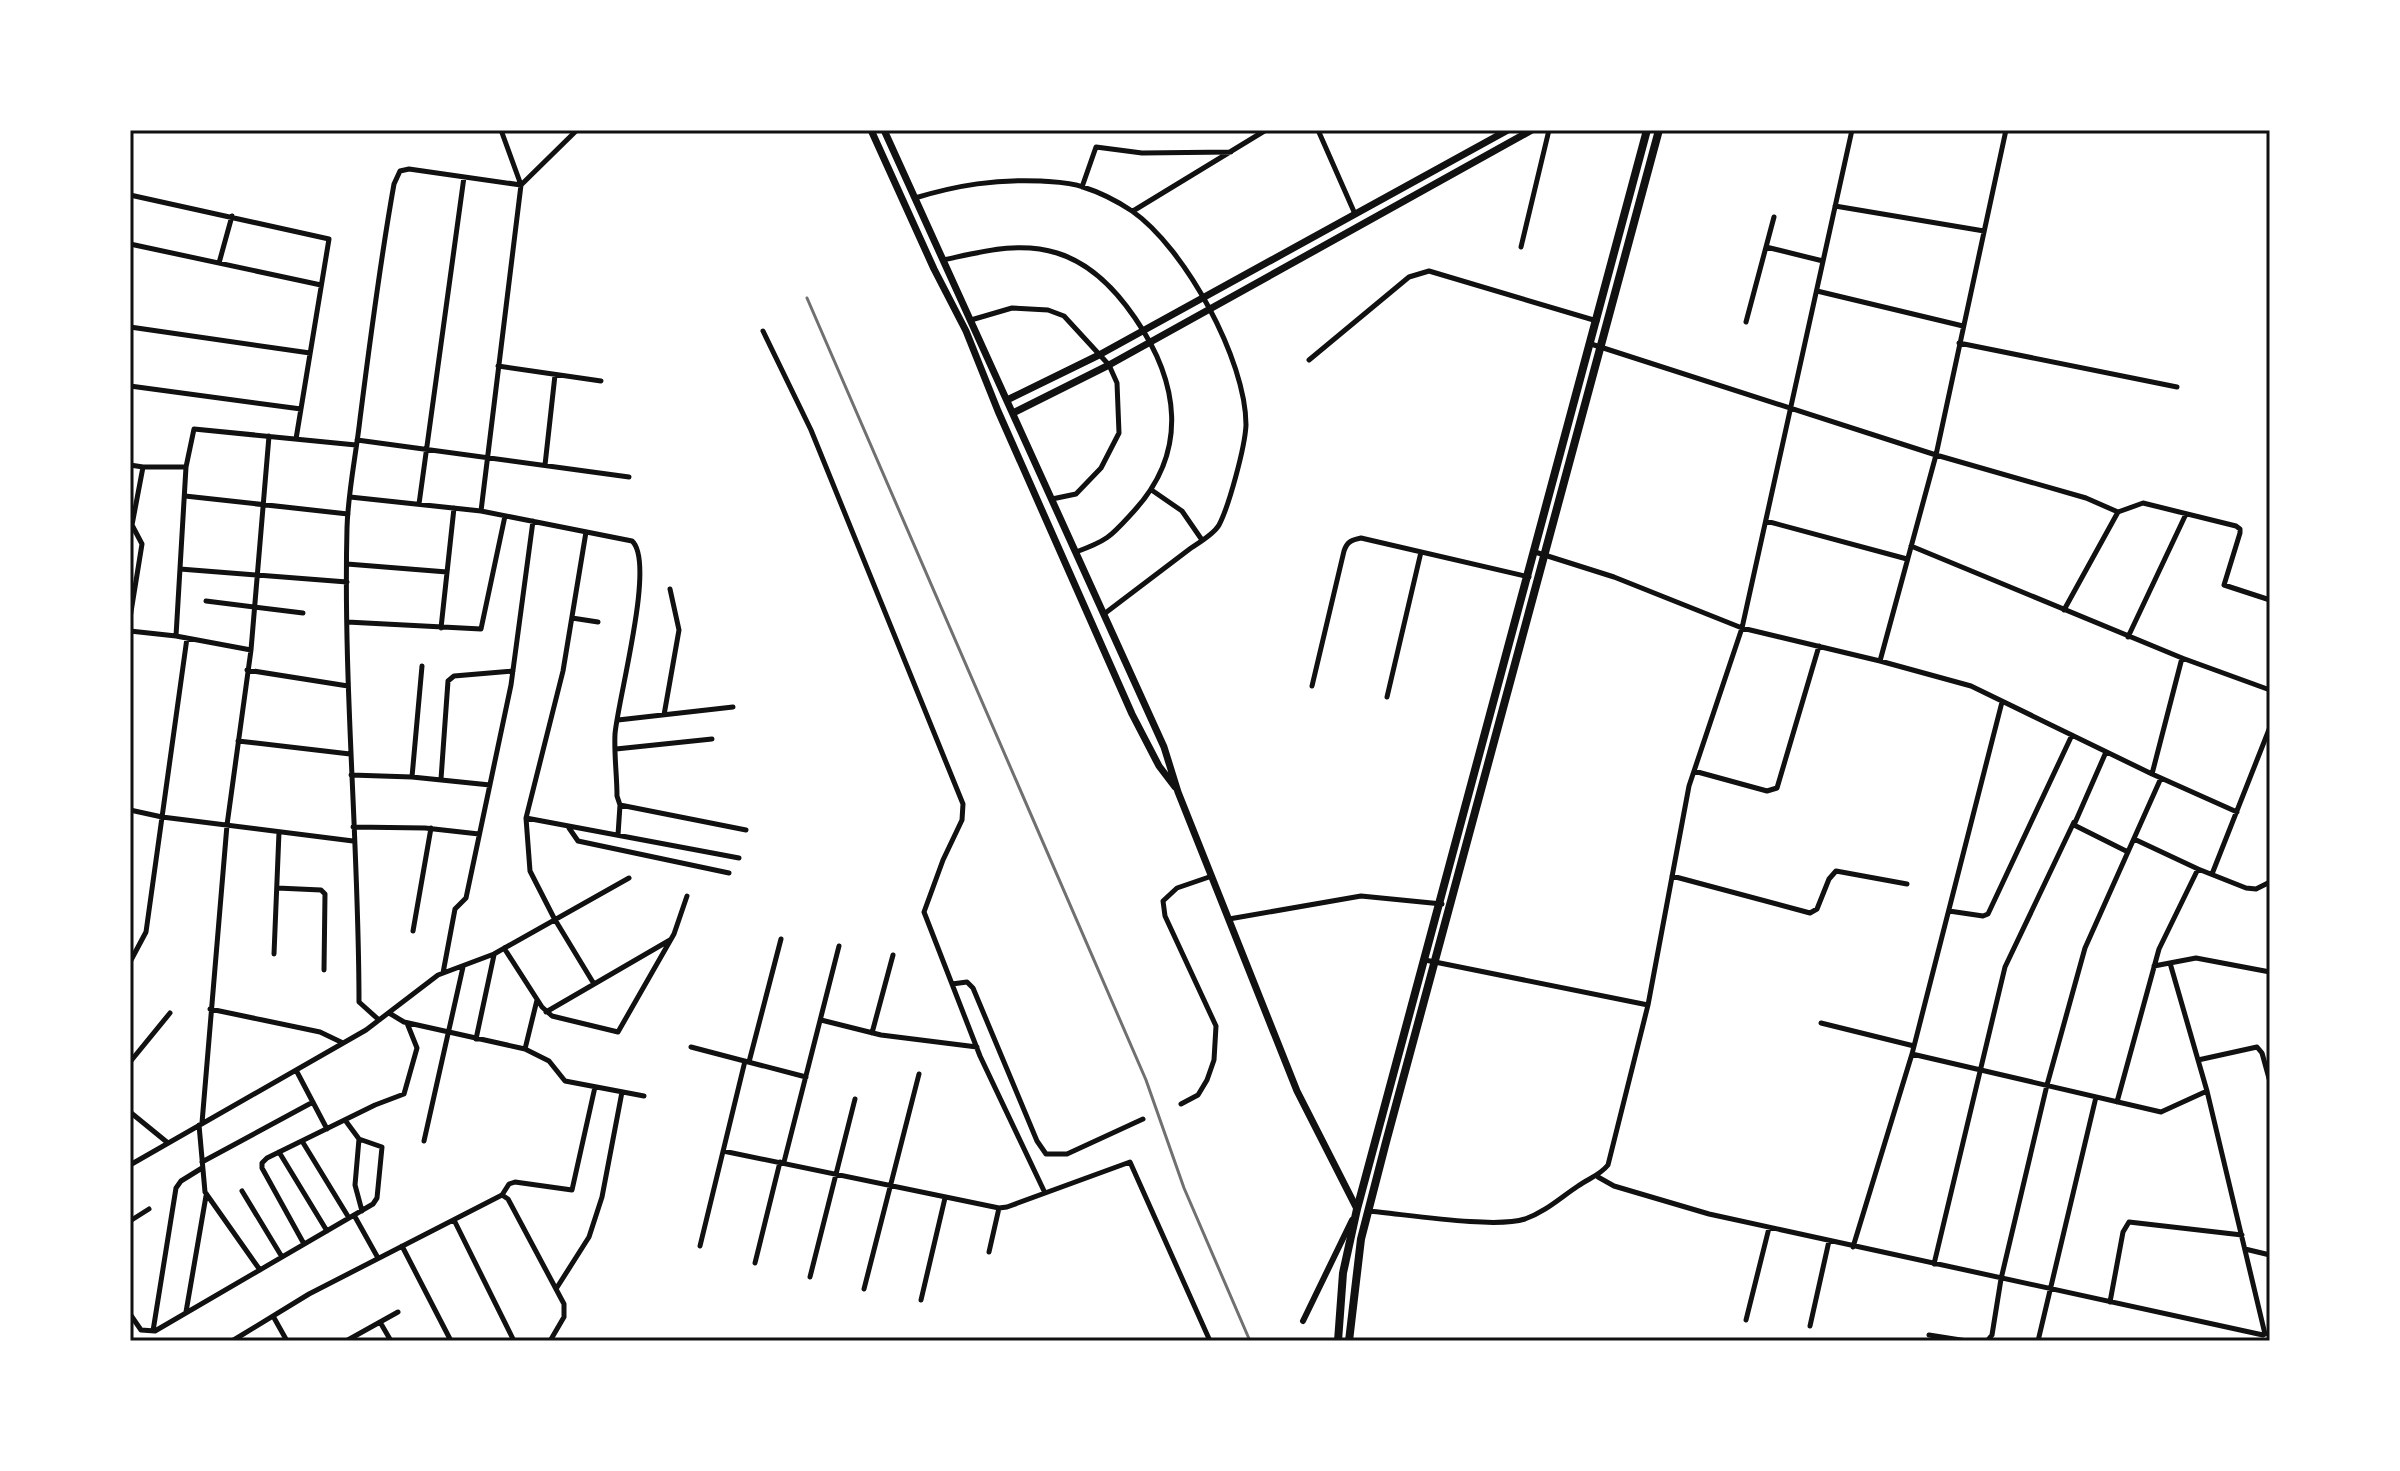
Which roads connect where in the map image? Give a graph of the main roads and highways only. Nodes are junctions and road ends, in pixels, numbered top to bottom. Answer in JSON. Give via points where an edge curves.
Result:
{"nodes":[{"id":1,"x":871,"y":130,"type":"edge"},
{"id":2,"x":884,"y":130,"type":"edge"},
{"id":3,"x":1508,"y":130,"type":"edge"},
{"id":4,"x":1532,"y":130,"type":"edge"},
{"id":5,"x":1647,"y":130,"type":"edge"},
{"id":6,"x":1659,"y":130,"type":"edge"},
{"id":7,"x":1596,"y":346,"type":"junction"},
{"id":8,"x":1007,"y":400,"type":"junction"},
{"id":9,"x":1013,"y":413,"type":"junction"},
{"id":10,"x":1178,"y":792,"type":"junction"},
{"id":11,"x":1429,"y":961,"type":"junction"},
{"id":12,"x":1357,"y":1209,"type":"junction"},
{"id":13,"x":1368,"y":1211,"type":"junction"},
{"id":14,"x":1338,"y":1341,"type":"edge"},
{"id":15,"x":1349,"y":1341,"type":"edge"}],
"edges":[{"from":1,"to":10,"type":"main road","via":[[966,331],[1132,714]]},
{"from":2,"to":8,"type":"main road"},
{"from":3,"to":8,"type":"main road","via":[[1144,331]]},
{"from":4,"to":9,"type":"main road"},
{"from":5,"to":7,"type":"main road","via":[[1597,321]]},
{"from":6,"to":7,"type":"main road"},
{"from":7,"to":11,"type":"main road"},
{"from":8,"to":9,"type":"main road"},
{"from":9,"to":10,"type":"main road","via":[[1166,752]]},
{"from":10,"to":12,"type":"main road","via":[[1297,1091]]},
{"from":11,"to":12,"type":"main road"},
{"from":11,"to":13,"type":"main road"},
{"from":12,"to":13,"type":"main road"},
{"from":12,"to":14,"type":"main road","via":[[1343,1273]]},
{"from":13,"to":15,"type":"main road"}]}
